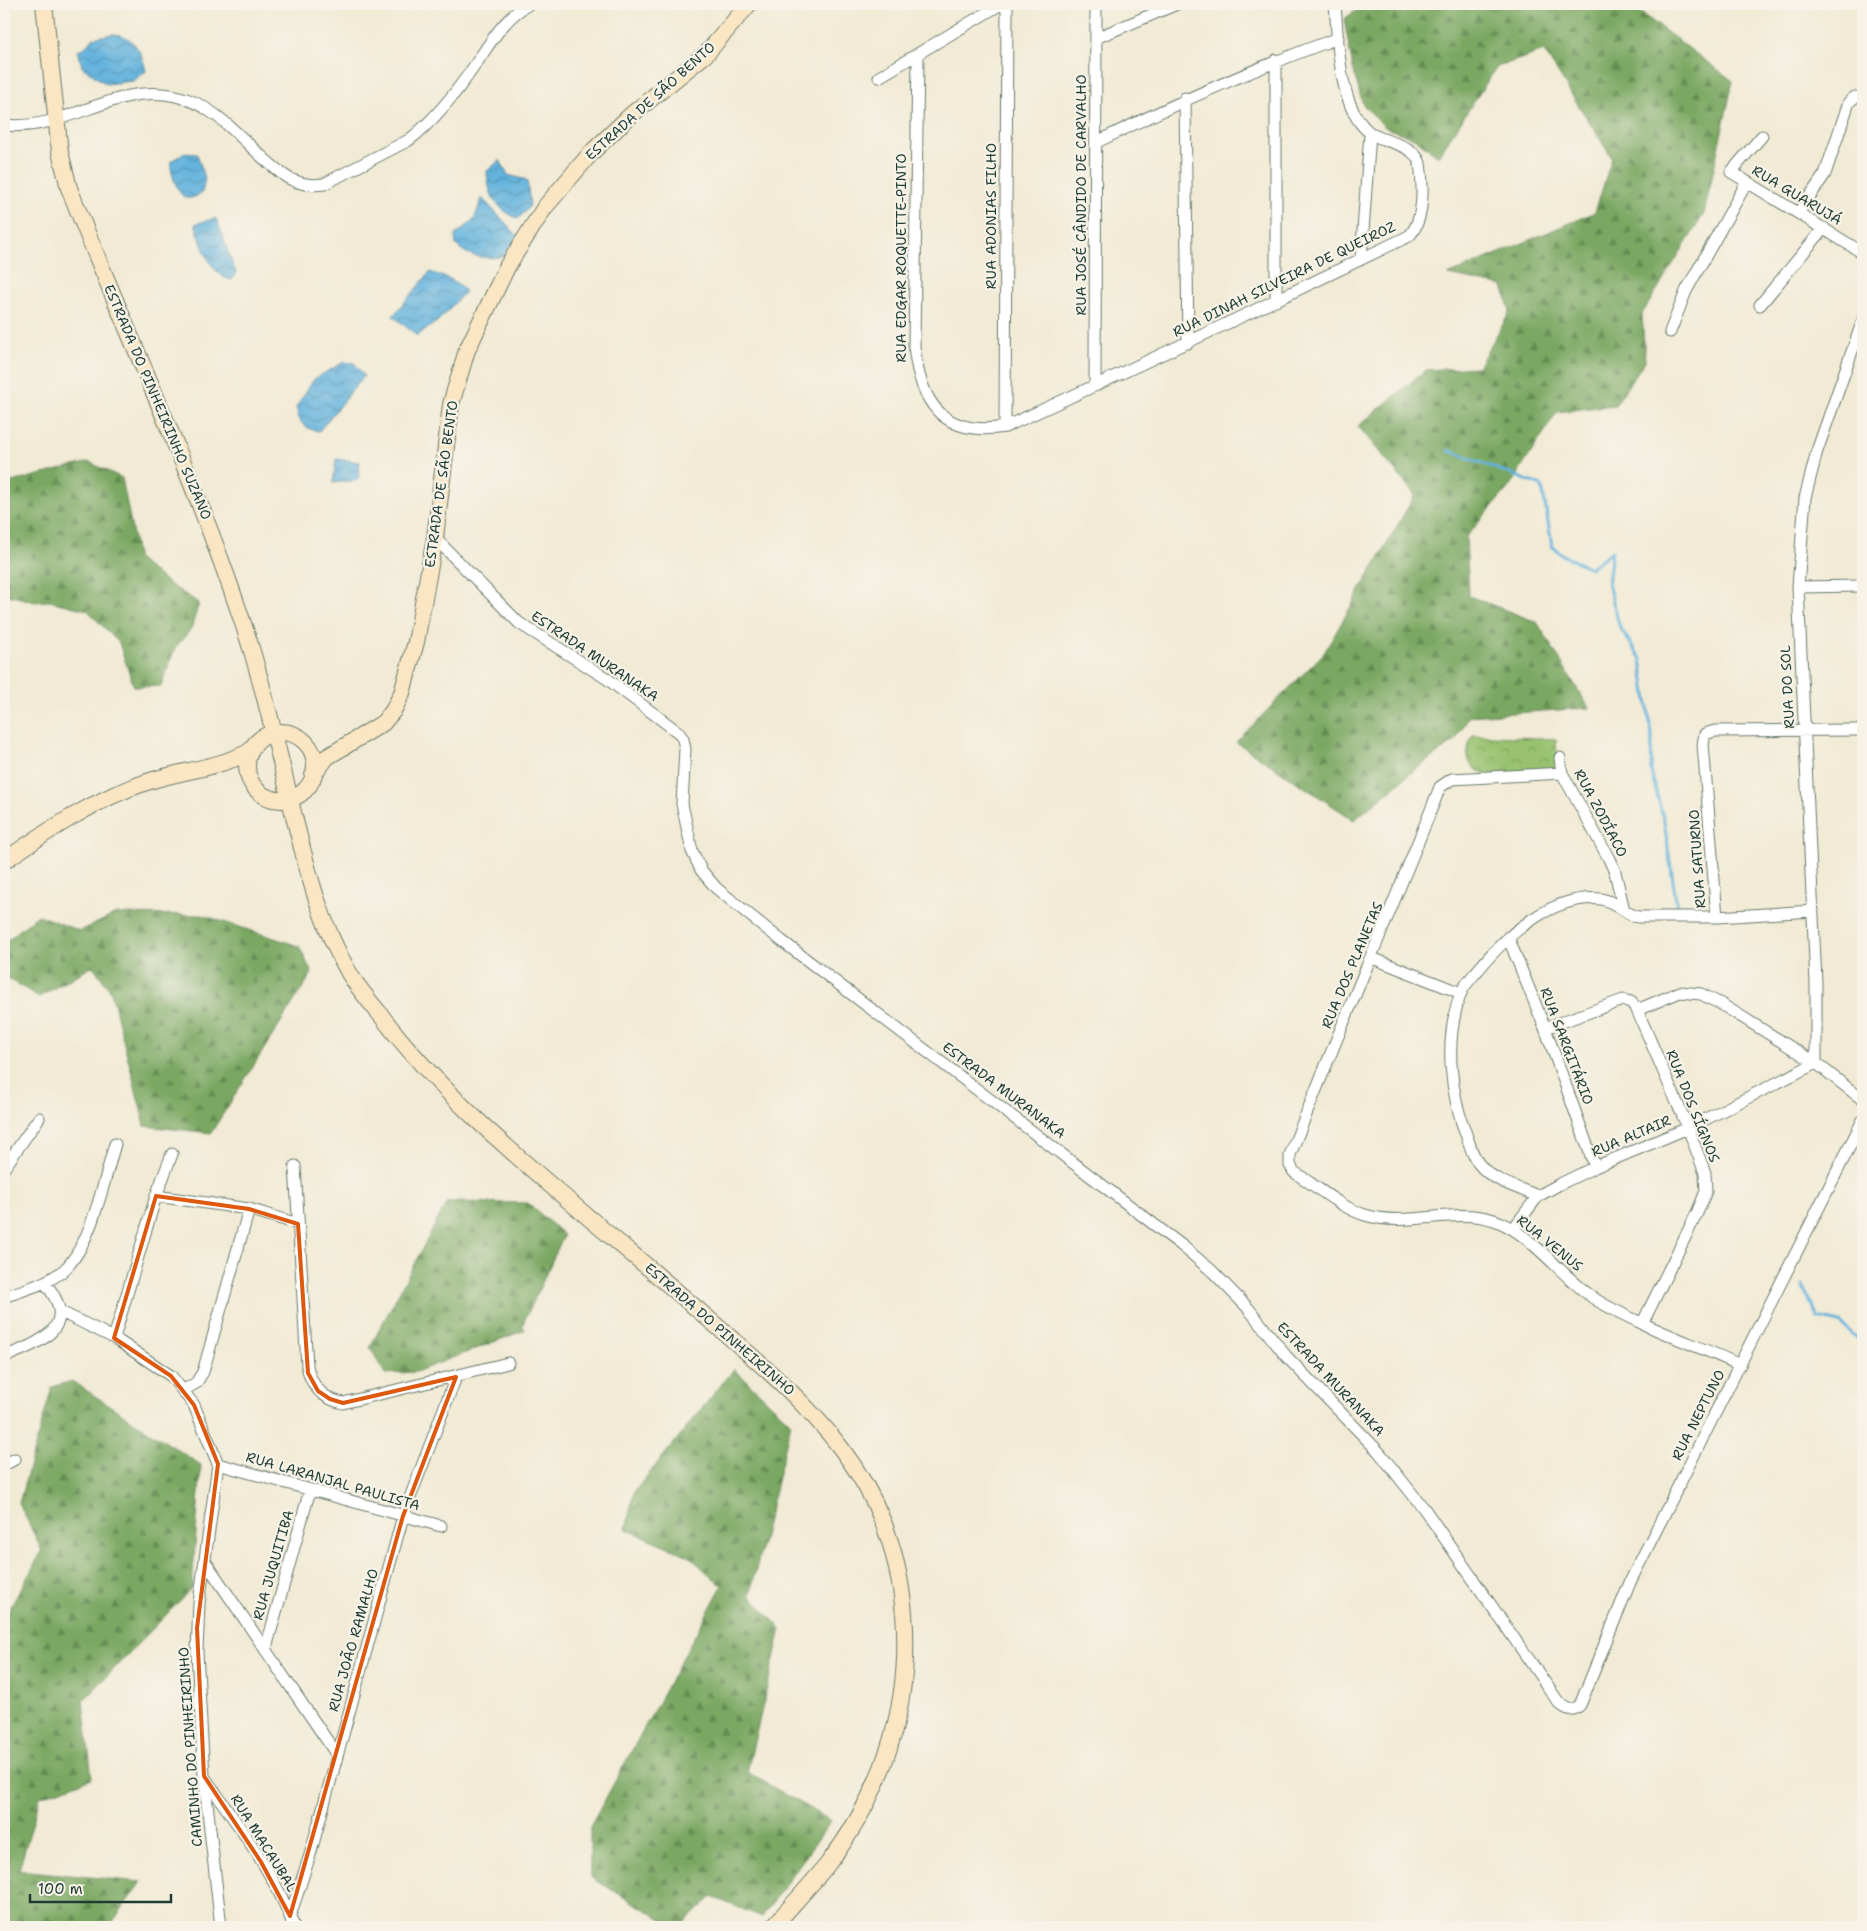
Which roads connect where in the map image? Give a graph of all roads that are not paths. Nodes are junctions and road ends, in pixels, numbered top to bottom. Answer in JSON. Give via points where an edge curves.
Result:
{"nodes":[{"id":1,"x":44,"y":4,"type":"edge"},
{"id":2,"x":529,"y":4,"type":"edge"},
{"id":3,"x":749,"y":4,"type":"edge"},
{"id":4,"x":1001,"y":4,"type":"edge"},
{"id":5,"x":1007,"y":4,"type":"edge"},
{"id":6,"x":1096,"y":4,"type":"edge"},
{"id":7,"x":1177,"y":4,"type":"edge"},
{"id":8,"x":1335,"y":4,"type":"edge"},
{"id":9,"x":1096,"y":38,"type":"junction"},
{"id":10,"x":1338,"y":38,"type":"junction"},
{"id":11,"x":918,"y":56,"type":"junction"},
{"id":12,"x":1276,"y":60,"type":"junction"},
{"id":13,"x":880,"y":77,"type":"dead end"},
{"id":14,"x":1863,"y":97,"type":"edge"},
{"id":15,"x":1185,"y":98,"type":"junction"},
{"id":16,"x":56,"y":122,"type":"junction"},
{"id":17,"x":4,"y":125,"type":"edge"},
{"id":18,"x":1370,"y":132,"type":"junction"},
{"id":19,"x":1762,"y":136,"type":"dead end"},
{"id":20,"x":1097,"y":142,"type":"junction"},
{"id":21,"x":1747,"y":182,"type":"junction"},
{"id":22,"x":1799,"y":212,"type":"junction"},
{"id":23,"x":1824,"y":228,"type":"junction"},
{"id":24,"x":1863,"y":252,"type":"edge"},
{"id":25,"x":1361,"y":259,"type":"junction"},
{"id":26,"x":1276,"y":301,"type":"junction"},
{"id":27,"x":1760,"y":305,"type":"dead end"},
{"id":28,"x":1863,"y":320,"type":"edge"},
{"id":29,"x":1670,"y":332,"type":"dead end"},
{"id":30,"x":1188,"y":342,"type":"junction"},
{"id":31,"x":1095,"y":386,"type":"junction"},
{"id":32,"x":1006,"y":427,"type":"junction"},
{"id":33,"x":435,"y":538,"type":"junction"},
{"id":34,"x":1863,"y":586,"type":"edge"},
{"id":35,"x":1798,"y":587,"type":"junction"},
{"id":36,"x":1804,"y":730,"type":"junction"},
{"id":37,"x":1863,"y":730,"type":"edge"},
{"id":38,"x":274,"y":733,"type":"junction"},
{"id":39,"x":348,"y":743,"type":"junction"},
{"id":40,"x":309,"y":747,"type":"junction"},
{"id":41,"x":249,"y":752,"type":"junction"},
{"id":42,"x":1560,"y":758,"type":"dead end"},
{"id":43,"x":215,"y":767,"type":"junction"},
{"id":44,"x":1562,"y":774,"type":"junction"},
{"id":45,"x":313,"y":775,"type":"junction"},
{"id":46,"x":252,"y":783,"type":"junction"},
{"id":47,"x":290,"y":798,"type":"junction"},
{"id":48,"x":4,"y":861,"type":"edge"},
{"id":49,"x":1624,"y":910,"type":"junction"},
{"id":50,"x":1813,"y":911,"type":"junction"},
{"id":51,"x":1717,"y":916,"type":"junction"},
{"id":52,"x":1508,"y":937,"type":"junction"},
{"id":53,"x":1372,"y":958,"type":"junction"},
{"id":54,"x":1461,"y":993,"type":"junction"},
{"id":55,"x":1637,"y":1010,"type":"junction"},
{"id":56,"x":1545,"y":1028,"type":"junction"},
{"id":57,"x":1816,"y":1063,"type":"junction"},
{"id":58,"x":1863,"y":1100,"type":"edge"},
{"id":59,"x":39,"y":1118,"type":"dead end"},
{"id":60,"x":1863,"y":1120,"type":"edge"},
{"id":61,"x":1688,"y":1128,"type":"junction"},
{"id":62,"x":115,"y":1144,"type":"dead end"},
{"id":63,"x":172,"y":1154,"type":"dead end"},
{"id":64,"x":1290,"y":1155,"type":"joint"},
{"id":65,"x":295,"y":1166,"type":"dead end"},
{"id":66,"x":1595,"y":1167,"type":"junction"},
{"id":67,"x":4,"y":1168,"type":"edge"},
{"id":68,"x":156,"y":1196,"type":"junction"},
{"id":69,"x":1538,"y":1196,"type":"junction"},
{"id":70,"x":250,"y":1209,"type":"junction"},
{"id":71,"x":298,"y":1224,"type":"junction"},
{"id":72,"x":1513,"y":1229,"type":"junction"},
{"id":73,"x":44,"y":1282,"type":"junction"},
{"id":74,"x":4,"y":1297,"type":"edge"},
{"id":75,"x":61,"y":1312,"type":"junction"},
{"id":76,"x":1643,"y":1322,"type":"junction"},
{"id":77,"x":114,"y":1338,"type":"junction"},
{"id":78,"x":4,"y":1357,"type":"edge"},
{"id":79,"x":508,"y":1363,"type":"dead end"},
{"id":80,"x":1740,"y":1365,"type":"junction"},
{"id":81,"x":456,"y":1377,"type":"junction"},
{"id":82,"x":184,"y":1390,"type":"junction"},
{"id":83,"x":15,"y":1459,"type":"dead end"},
{"id":84,"x":218,"y":1464,"type":"junction"},
{"id":85,"x":4,"y":1465,"type":"edge"},
{"id":86,"x":310,"y":1490,"type":"junction"},
{"id":87,"x":403,"y":1516,"type":"junction"},
{"id":88,"x":441,"y":1526,"type":"dead end"},
{"id":89,"x":205,"y":1561,"type":"junction"},
{"id":90,"x":266,"y":1648,"type":"junction"},
{"id":91,"x":1559,"y":1704,"type":"joint"},
{"id":92,"x":337,"y":1755,"type":"junction"},
{"id":93,"x":204,"y":1776,"type":"junction"},
{"id":94,"x":290,"y":1916,"type":"junction"},
{"id":95,"x":221,"y":1927,"type":"edge"},
{"id":96,"x":294,"y":1927,"type":"edge"},
{"id":97,"x":774,"y":1927,"type":"edge"}],
"edges":[{"from":1,"to":16,"type":"main road","name":"ESTRADA DO PINHEIRINHO SUZANO"},
{"from":2,"to":16,"type":"street","via":[[505,23],[458,89],[422,130],[410,140],[324,184],[300,184],[288,178],[198,104],[169,94],[129,95]]},
{"from":3,"to":33,"type":"main road","name":"ESTRADA DE SÃO BENTO","via":[[706,54],[631,115],[591,153],[544,206],[508,265],[470,342],[457,378],[446,435]]},
{"from":4,"to":11,"type":"street"},
{"from":5,"to":32,"type":"street","name":"RUA ADONIAS FILHO"},
{"from":6,"to":9,"type":"street","name":"RUA JOSÉ CÂNDIDO DE CARVALHO"},
{"from":7,"to":9,"type":"street"},
{"from":8,"to":10,"type":"street"},
{"from":9,"to":20,"type":"street","name":"RUA JOSÉ CÂNDIDO DE CARVALHO"},
{"from":10,"to":12,"type":"street"},
{"from":10,"to":18,"type":"street","via":[[1344,82],[1352,108]]},
{"from":11,"to":13,"type":"street"},
{"from":11,"to":32,"type":"street","name":"RUA EDGAR ROQUETTE-PINTO","via":[[916,368],[926,396],[948,419],[974,429]]},
{"from":12,"to":15,"type":"street"},
{"from":12,"to":26,"type":"street"},
{"from":14,"to":22,"type":"street","via":[[1855,96],[1849,102],[1825,174]]},
{"from":15,"to":20,"type":"street"},
{"from":15,"to":30,"type":"street"},
{"from":16,"to":17,"type":"street","via":[[34,126]]},
{"from":16,"to":38,"type":"main road","name":"ESTRADA DO PINHEIRINHO SUZANO","via":[[69,188],[207,517]]},
{"from":18,"to":25,"type":"street"},
{"from":18,"to":25,"type":"street","name":"RUA DINAH SILVEIRA DE QUEIROZ","via":[[1410,149],[1418,157],[1421,171],[1419,217],[1409,236]]},
{"from":19,"to":21,"type":"street","name":"RUA GUARUJÁ","via":[[1731,172]]},
{"from":20,"to":31,"type":"street","name":"RUA JOSÉ CÂNDIDO DE CARVALHO"},
{"from":21,"to":22,"type":"street","name":"RUA GUARUJÁ"},
{"from":21,"to":29,"type":"street","via":[[1686,291]]},
{"from":22,"to":23,"type":"street","name":"RUA GUARUJÁ"},
{"from":23,"to":24,"type":"street","name":"RUA GUARUJÁ"},
{"from":23,"to":27,"type":"street"},
{"from":25,"to":26,"type":"street","name":"RUA DINAH SILVEIRA DE QUEIROZ"},
{"from":26,"to":30,"type":"street","name":"RUA DINAH SILVEIRA DE QUEIROZ"},
{"from":28,"to":35,"type":"street","name":"RUA DO SOL","via":[[1817,451],[1805,498]]},
{"from":30,"to":31,"type":"street","name":"RUA DINAH SILVEIRA DE QUEIROZ"},
{"from":31,"to":32,"type":"street","name":"RUA DINAH SILVEIRA DE QUEIROZ"},
{"from":33,"to":39,"type":"main road","name":"ESTRADA DE SÃO BENTO","via":[[416,642],[402,693],[382,723]]},
{"from":33,"to":91,"type":"street","name":"ESTRADA MURANAKA","via":[[519,623],[606,678],[678,732],[685,749],[682,804],[692,851],[701,870],[716,888],[1181,1245],[1248,1308],[1286,1356],[1379,1452],[1425,1510]]},
{"from":34,"to":35,"type":"street"},
{"from":35,"to":36,"type":"street","name":"RUA DO SOL"},
{"from":36,"to":37,"type":"street"},
{"from":36,"to":50,"type":"street","name":"RUA DO SOL"},
{"from":36,"to":51,"type":"street","name":"RUA SATURNO","via":[[1716,731],[1705,734],[1703,744]]},
{"from":38,"to":40,"type":"main road","via":[[294,734]]},
{"from":38,"to":41,"type":"main road","via":[[264,736]]},
{"from":38,"to":47,"type":"main road","name":"ESTRADA DO PINHEIRINHO SUZANO"},
{"from":39,"to":40,"type":"main road","name":"ESTRADA DE SÃO BENTO"},
{"from":39,"to":45,"type":"main road","name":"ESTRADA DE SÃO BENTO","via":[[328,757]]},
{"from":40,"to":45,"type":"main road"},
{"from":41,"to":43,"type":"main road"},
{"from":41,"to":46,"type":"main road","via":[[248,774]]},
{"from":42,"to":44,"type":"street","name":"RUA ZODÍACO"},
{"from":43,"to":46,"type":"main road"},
{"from":43,"to":48,"type":"main road","via":[[174,774],[120,791],[69,818]]},
{"from":44,"to":49,"type":"street","name":"RUA ZODÍACO","via":[[1608,856]]},
{"from":44,"to":53,"type":"street","name":"RUA DOS PLANETAS","via":[[1452,779],[1440,787]]},
{"from":45,"to":47,"type":"main road","via":[[300,794]]},
{"from":46,"to":47,"type":"main road","via":[[268,797]]},
{"from":47,"to":97,"type":"main road","name":"ESTRADA DO PINHEIRINHO","via":[[314,896],[334,946],[353,980],[403,1045],[432,1078],[536,1174],[797,1397],[841,1445],[880,1515],[897,1567],[906,1635],[897,1720],[869,1799],[829,1862]]},
{"from":49,"to":51,"type":"street","name":"RUA SATURNO","via":[[1638,917]]},
{"from":49,"to":52,"type":"street","name":"RUA SATURNO","via":[[1600,899],[1571,904],[1541,913]]},
{"from":50,"to":51,"type":"street"},
{"from":50,"to":57,"type":"street","name":"RUA DO SOL"},
{"from":52,"to":54,"type":"street","name":"RUA SATURNO","via":[[1490,954]]},
{"from":52,"to":56,"type":"street","name":"RUA SARGITÁRIO"},
{"from":53,"to":54,"type":"street"},
{"from":53,"to":64,"type":"street","name":"RUA DOS PLANETAS"},
{"from":54,"to":69,"type":"street","via":[[1452,1035],[1451,1070],[1460,1115],[1473,1154],[1488,1174]]},
{"from":55,"to":56,"type":"street","via":[[1631,1002],[1623,1000]]},
{"from":55,"to":57,"type":"street","via":[[1680,992],[1701,994]]},
{"from":55,"to":61,"type":"street","name":"RUA DOS SÍGNOS"},
{"from":56,"to":66,"type":"street","name":"RUA SARGITÁRIO"},
{"from":57,"to":58,"type":"street"},
{"from":57,"to":61,"type":"street","name":"RUA ALTAIR"},
{"from":59,"to":67,"type":"street"},
{"from":60,"to":80,"type":"street","name":"RUA NEPTUNO"},
{"from":61,"to":66,"type":"street","name":"RUA ALTAIR"},
{"from":61,"to":76,"type":"street","name":"RUA DOS SÍGNOS","via":[[1705,1173],[1706,1190]]},
{"from":62,"to":73,"type":"street","via":[[79,1253],[60,1273]]},
{"from":63,"to":68,"type":"street"},
{"from":64,"to":72,"type":"street","name":"RUA VENUS","via":[[1294,1172],[1367,1216],[1471,1216],[1494,1220]]},
{"from":65,"to":71,"type":"street"},
{"from":66,"to":69,"type":"street","name":"RUA ALTAIR"},
{"from":68,"to":70,"type":"street"},
{"from":68,"to":77,"type":"street"},
{"from":69,"to":72,"type":"street"},
{"from":70,"to":71,"type":"street"},
{"from":70,"to":82,"type":"street","via":[[203,1372],[196,1383]]},
{"from":71,"to":81,"type":"street","via":[[308,1366],[318,1391],[343,1403]]},
{"from":72,"to":76,"type":"street","name":"RUA VENUS","via":[[1588,1293]]},
{"from":73,"to":74,"type":"street"},
{"from":73,"to":75,"type":"street","via":[[55,1294]]},
{"from":75,"to":77,"type":"street","name":"CAMINHO DO PINHEIRINHO"},
{"from":75,"to":78,"type":"street","via":[[48,1334]]},
{"from":76,"to":80,"type":"street","name":"RUA VENUS"},
{"from":77,"to":82,"type":"street","name":"CAMINHO DO PINHEIRINHO","via":[[171,1376]]},
{"from":79,"to":81,"type":"street"},
{"from":80,"to":91,"type":"street","name":"RUA NEPTUNO","via":[[1631,1580],[1580,1705],[1574,1710],[1566,1710]]},
{"from":81,"to":87,"type":"street","name":"RUA JOÃO RAMALHO"},
{"from":82,"to":84,"type":"street","name":"CAMINHO DO PINHEIRINHO","via":[[207,1432]]},
{"from":83,"to":85,"type":"street"},
{"from":84,"to":86,"type":"street","name":"RUA LARANJAL PAULISTA"},
{"from":84,"to":89,"type":"street","name":"CAMINHO DO PINHEIRINHO"},
{"from":86,"to":87,"type":"street","name":"RUA LARANJAL PAULISTA"},
{"from":86,"to":90,"type":"street","name":"RUA JUQUITIBA"},
{"from":87,"to":88,"type":"street","name":"RUA LARANJAL PAULISTA"},
{"from":87,"to":92,"type":"street","name":"RUA JOÃO RAMALHO"},
{"from":89,"to":90,"type":"street"},
{"from":89,"to":93,"type":"street","name":"CAMINHO DO PINHEIRINHO","via":[[197,1652]]},
{"from":90,"to":92,"type":"street"},
{"from":92,"to":94,"type":"street","name":"RUA JOÃO RAMALHO"},
{"from":93,"to":94,"type":"street","name":"RUA MACAUBAL","via":[[261,1862]]},
{"from":93,"to":95,"type":"street","name":"CAMINHO DO PINHEIRINHO"},
{"from":94,"to":96,"type":"street","name":"RUA MACAUBAL"}]}
